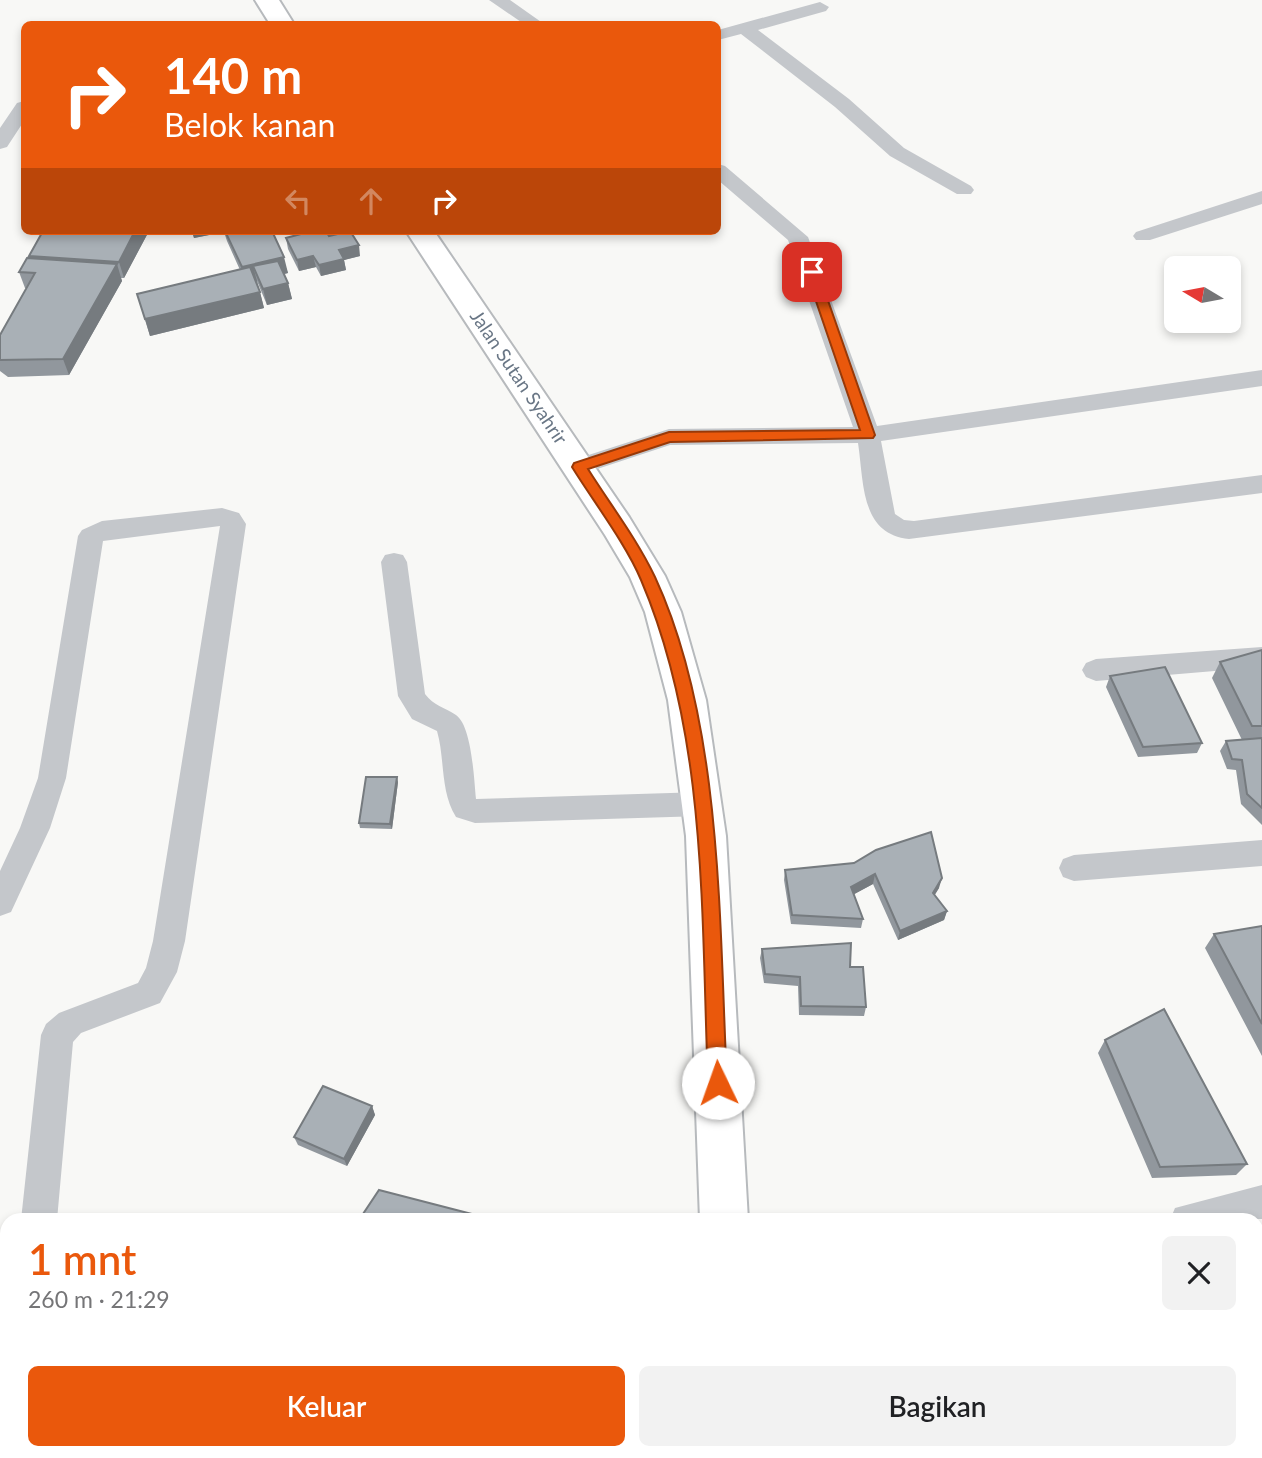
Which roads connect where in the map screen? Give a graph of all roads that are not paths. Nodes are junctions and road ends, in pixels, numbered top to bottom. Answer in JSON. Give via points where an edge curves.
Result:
{"nodes":[{"id":1,"x":267,"y":0,"type":"edge"},
{"id":2,"x":498,"y":0,"type":"edge"},
{"id":3,"x":820,"y":7,"type":"dead end"},
{"id":4,"x":280,"y":21,"type":"edge"},
{"id":5,"x":530,"y":21,"type":"edge"},
{"id":6,"x":744,"y":29,"type":"junction"},
{"id":7,"x":721,"y":34,"type":"edge"},
{"id":8,"x":21,"y":112,"type":"edge"},
{"id":9,"x":0,"y":143,"type":"edge"},
{"id":10,"x":721,"y":172,"type":"edge"},
{"id":11,"x":964,"y":190,"type":"dead end"},
{"id":12,"x":1262,"y":197,"type":"edge"},
{"id":13,"x":423,"y":235,"type":"edge"},
{"id":14,"x":1143,"y":236,"type":"dead end"},
{"id":15,"x":1262,"y":378,"type":"edge"},
{"id":16,"x":868,"y":435,"type":"junction"},
{"id":17,"x":579,"y":467,"type":"junction"},
{"id":18,"x":1262,"y":484,"type":"edge"},
{"id":19,"x":394,"y":562,"type":"dead end"},
{"id":20,"x":1262,"y":657,"type":"edge"},
{"id":21,"x":1096,"y":670,"type":"dead end"},
{"id":22,"x":703,"y":804,"type":"junction"},
{"id":23,"x":1262,"y":853,"type":"edge"},
{"id":24,"x":1074,"y":867,"type":"dead end"},
{"id":25,"x":0,"y":903,"type":"edge"},
{"id":26,"x":1262,"y":1202,"type":"edge"},
{"id":27,"x":40,"y":1213,"type":"edge"},
{"id":28,"x":724,"y":1213,"type":"edge"},
{"id":29,"x":1217,"y":1213,"type":"edge"}],
"edges":[{"from":1,"to":4,"type":"highway"},
{"from":2,"to":5,"type":"street"},
{"from":3,"to":6,"type":"street"},
{"from":6,"to":7,"type":"street"},
{"from":6,"to":11,"type":"street","via":[[842,103],[897,152]]},
{"from":8,"to":9,"type":"street"},
{"from":10,"to":16,"type":"street","via":[[798,237]]},
{"from":12,"to":14,"type":"street"},
{"from":13,"to":17,"type":"highway","name":"Jalan Sutan Syahrir"},
{"from":15,"to":16,"type":"street"},
{"from":16,"to":17,"type":"street","via":[[669,437]]},
{"from":16,"to":18,"type":"street","via":[[883,516],[900,530]]},
{"from":17,"to":22,"type":"highway","name":"Jalan Sutan Syahrir","via":[[647,576],[663,612],[687,700]]},
{"from":19,"to":22,"type":"street","via":[[412,696],[422,711],[449,724],[466,808]]},
{"from":20,"to":21,"type":"street"},
{"from":22,"to":28,"type":"highway","name":"Jalan Sutan Syahrir"},
{"from":23,"to":24,"type":"street"},
{"from":25,"to":27,"type":"street","via":[[35,828],[52,778],[91,536],[102,530],[230,519],[231,538],[161,972],[149,993],[70,1023],[57,1035]]},
{"from":26,"to":29,"type":"street"}]}
